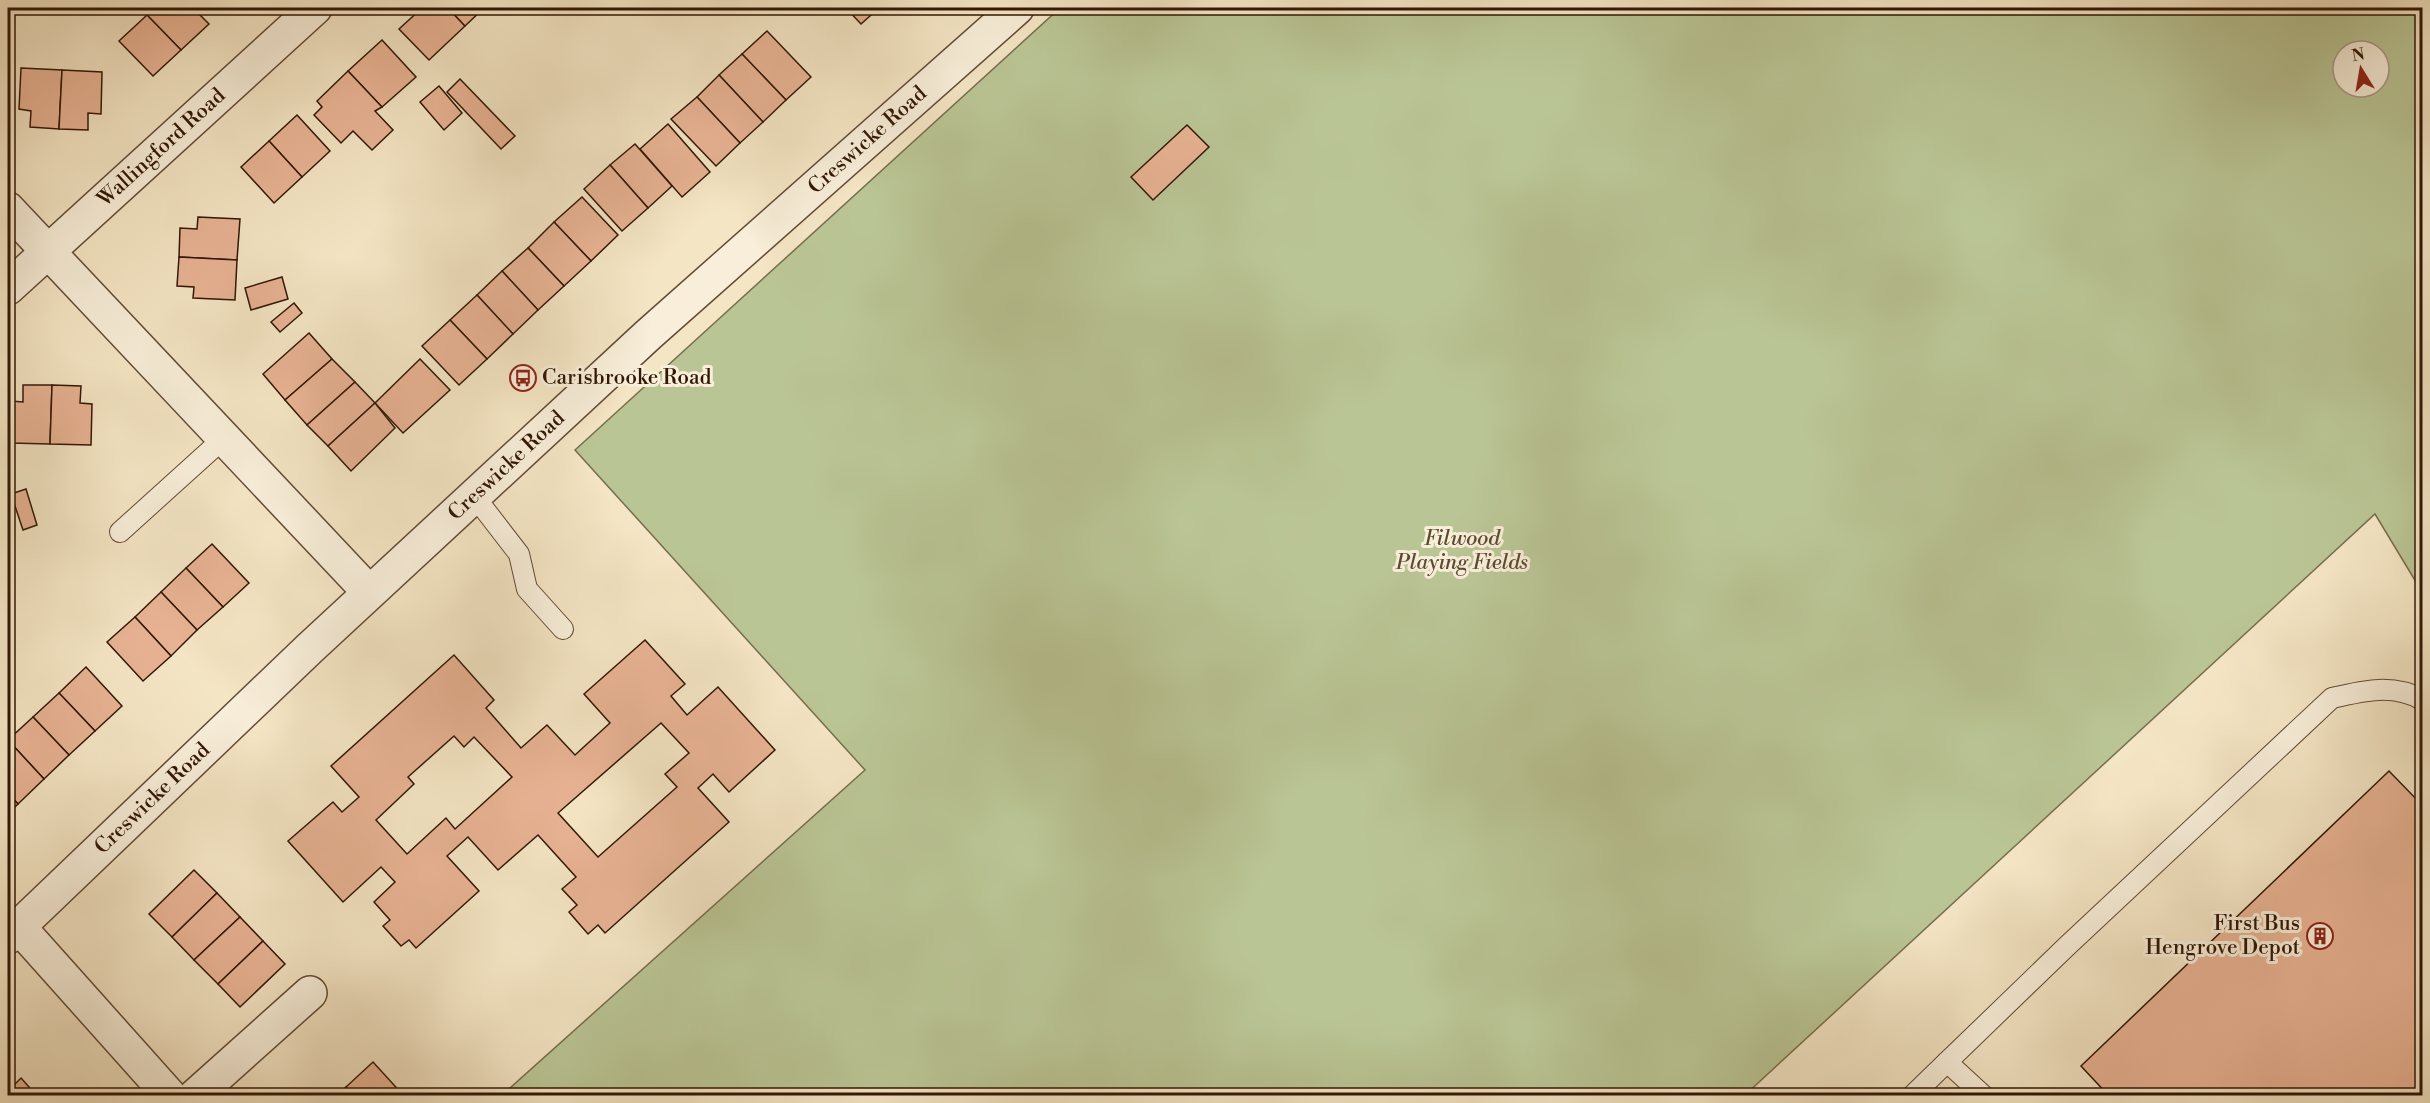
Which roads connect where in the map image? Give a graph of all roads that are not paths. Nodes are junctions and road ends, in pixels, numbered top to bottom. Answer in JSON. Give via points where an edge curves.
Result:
{"nodes":[{"id":1,"x":315,"y":8,"type":"edge"},
{"id":2,"x":1017,"y":8,"type":"edge"},
{"id":3,"x":8,"y":209,"type":"edge"},
{"id":4,"x":47,"y":251,"type":"junction"},
{"id":5,"x":8,"y":288,"type":"edge"},
{"id":6,"x":224,"y":438,"type":"junction"},
{"id":7,"x":475,"y":497,"type":"junction"},
{"id":8,"x":120,"y":532,"type":"dead end"},
{"id":9,"x":369,"y":592,"type":"junction"},
{"id":10,"x":562,"y":629,"type":"dead end"},
{"id":11,"x":2422,"y":700,"type":"edge"},
{"id":12,"x":13,"y":932,"type":"edge"},
{"id":13,"x":310,"y":993,"type":"dead end"},
{"id":14,"x":1947,"y":1062,"type":"junction"},
{"id":15,"x":170,"y":1095,"type":"edge"},
{"id":16,"x":195,"y":1095,"type":"edge"},
{"id":17,"x":1912,"y":1095,"type":"edge"},
{"id":18,"x":1984,"y":1095,"type":"edge"}],
"edges":[{"from":1,"to":4,"type":"street","name":"Wallingford Road"},
{"from":2,"to":7,"type":"street","name":"Creswicke Road","via":[[648,334]]},
{"from":3,"to":4,"type":"street"},
{"from":4,"to":5,"type":"street","name":"Wallingford Road"},
{"from":4,"to":6,"type":"street"},
{"from":6,"to":8,"type":"lane"},
{"from":6,"to":9,"type":"street"},
{"from":7,"to":9,"type":"street","name":"Creswicke Road"},
{"from":7,"to":10,"type":"lane","via":[[519,554],[526,590]]},
{"from":9,"to":12,"type":"street","name":"Creswicke Road"},
{"from":11,"to":14,"type":"lane","via":[[2373,688],[2332,698]]},
{"from":12,"to":15,"type":"street"},
{"from":13,"to":16,"type":"street"},
{"from":14,"to":17,"type":"lane"},
{"from":14,"to":18,"type":"lane"}]}
